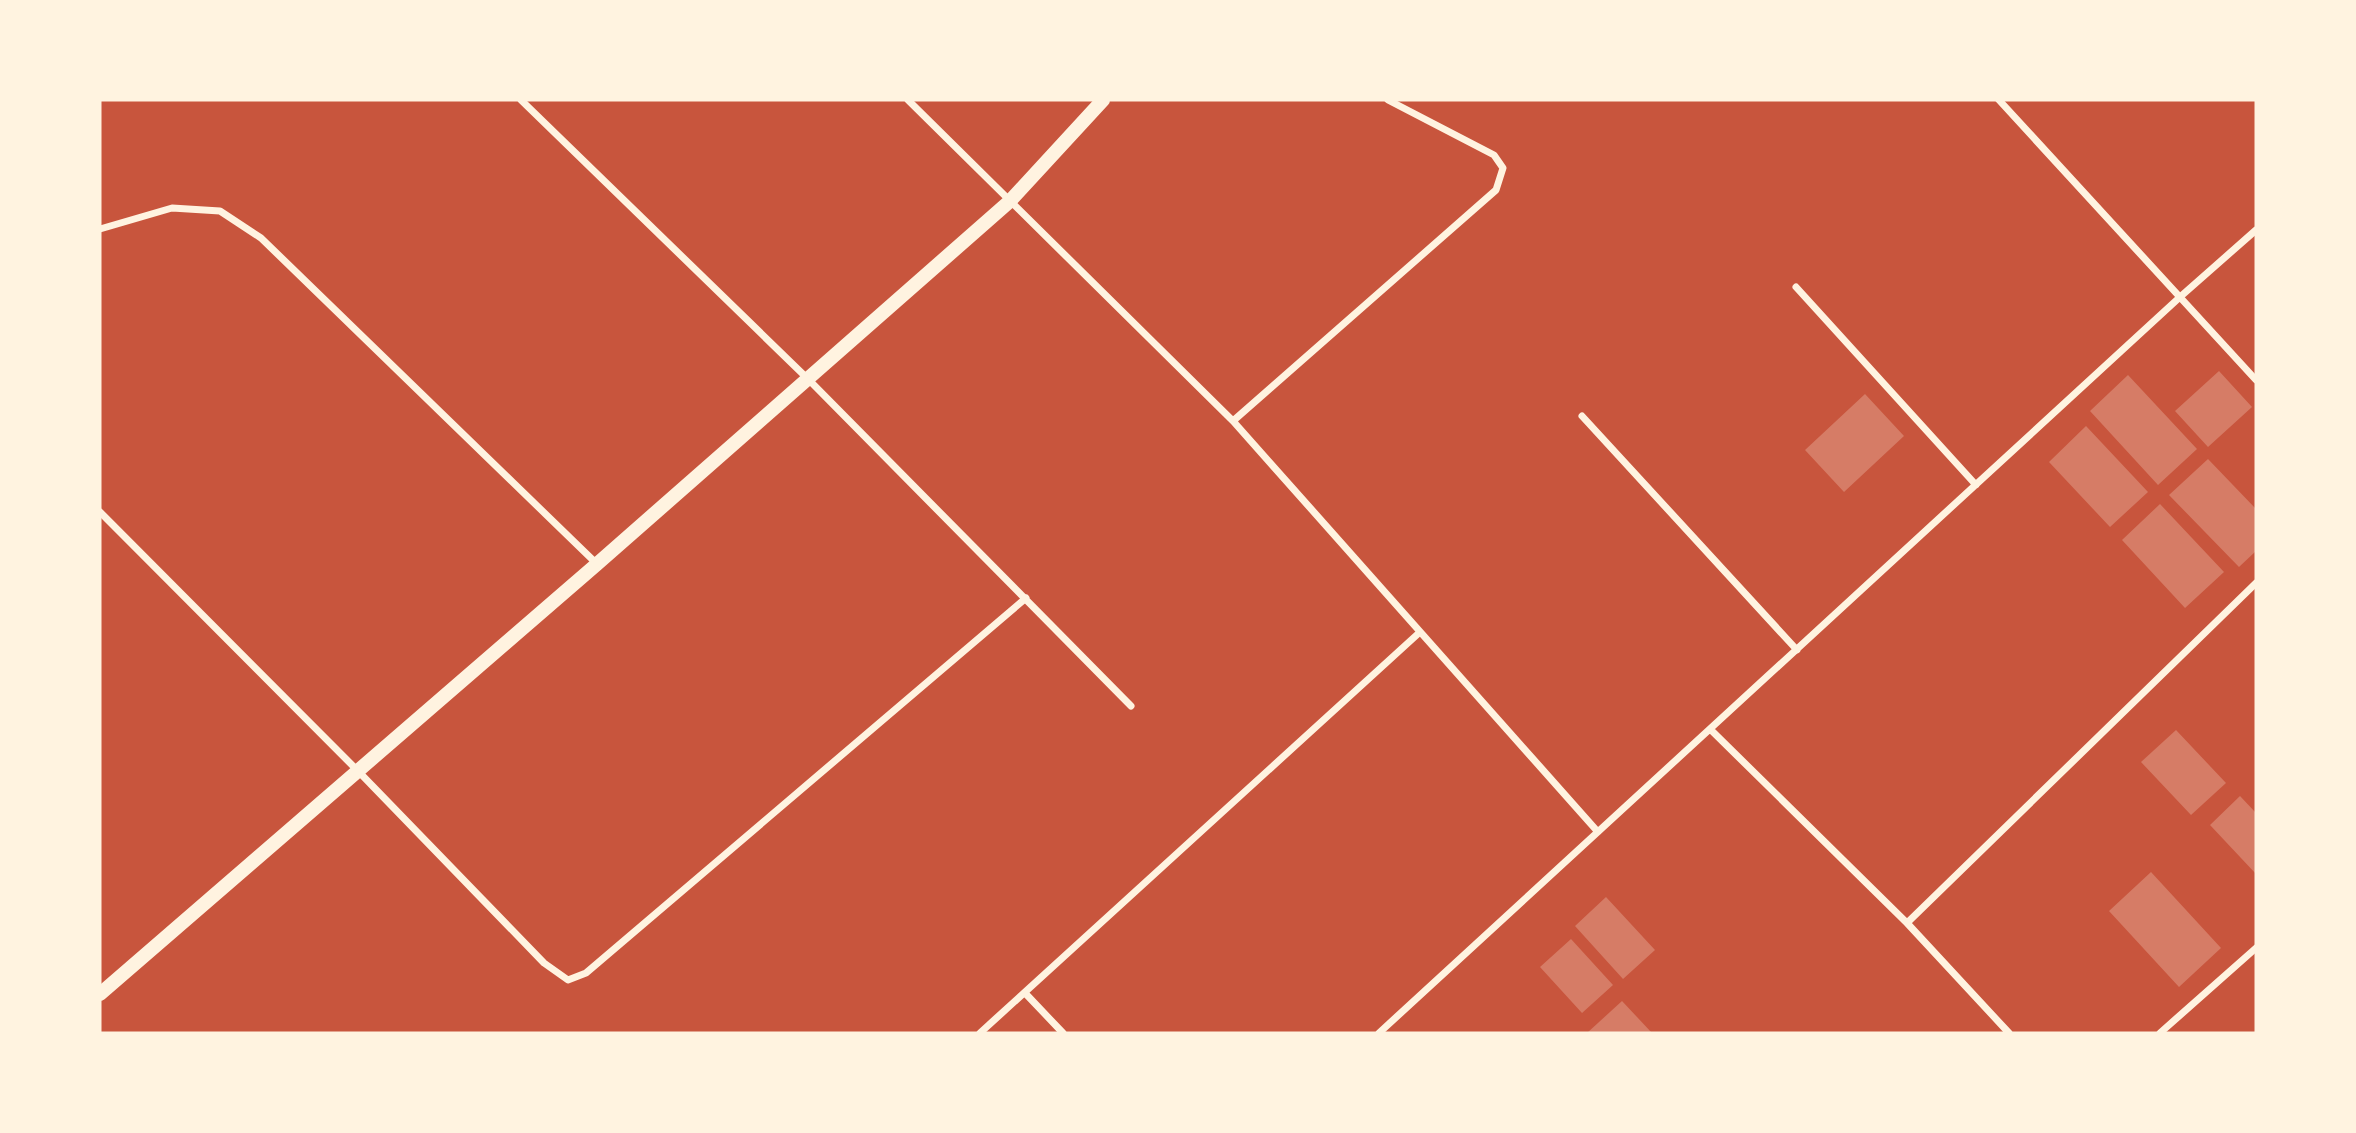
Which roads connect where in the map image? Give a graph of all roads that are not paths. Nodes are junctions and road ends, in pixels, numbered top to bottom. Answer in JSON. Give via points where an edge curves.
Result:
{"nodes":[{"id":1,"x":521,"y":100,"type":"edge"},
{"id":2,"x":908,"y":100,"type":"edge"},
{"id":3,"x":1103,"y":100,"type":"edge"},
{"id":4,"x":1388,"y":100,"type":"edge"},
{"id":5,"x":1999,"y":100,"type":"edge"},
{"id":6,"x":1010,"y":201,"type":"junction"},
{"id":7,"x":100,"y":229,"type":"edge"},
{"id":8,"x":2256,"y":230,"type":"edge"},
{"id":9,"x":1796,"y":287,"type":"dead end"},
{"id":10,"x":2180,"y":297,"type":"junction"},
{"id":11,"x":808,"y":379,"type":"junction"},
{"id":12,"x":2256,"y":380,"type":"edge"},
{"id":13,"x":1582,"y":416,"type":"dead end"},
{"id":14,"x":1233,"y":421,"type":"junction"},
{"id":15,"x":1976,"y":485,"type":"junction"},
{"id":16,"x":100,"y":512,"type":"edge"},
{"id":17,"x":597,"y":564,"type":"junction"},
{"id":18,"x":2256,"y":583,"type":"edge"},
{"id":19,"x":1026,"y":598,"type":"junction"},
{"id":20,"x":1420,"y":632,"type":"junction"},
{"id":21,"x":1797,"y":650,"type":"junction"},
{"id":22,"x":1131,"y":706,"type":"dead end"},
{"id":23,"x":1711,"y":730,"type":"junction"},
{"id":24,"x":358,"y":771,"type":"junction"},
{"id":25,"x":1598,"y":832,"type":"junction"},
{"id":26,"x":1907,"y":923,"type":"junction"},
{"id":27,"x":2256,"y":948,"type":"edge"},
{"id":28,"x":1025,"y":993,"type":"junction"},
{"id":29,"x":100,"y":994,"type":"edge"},
{"id":30,"x":980,"y":1033,"type":"edge"},
{"id":31,"x":1063,"y":1033,"type":"edge"},
{"id":32,"x":1379,"y":1033,"type":"edge"},
{"id":33,"x":2009,"y":1033,"type":"edge"},
{"id":34,"x":2160,"y":1033,"type":"edge"}],
"edges":[{"from":1,"to":11,"type":"street"},
{"from":2,"to":6,"type":"street"},
{"from":3,"to":6,"type":"main road"},
{"from":4,"to":14,"type":"street","via":[[1494,155],[1503,168],[1496,190]]},
{"from":5,"to":10,"type":"street"},
{"from":6,"to":11,"type":"main road"},
{"from":6,"to":14,"type":"street"},
{"from":7,"to":17,"type":"street","via":[[172,208],[220,211],[261,238]]},
{"from":8,"to":10,"type":"street"},
{"from":9,"to":15,"type":"street"},
{"from":10,"to":12,"type":"street"},
{"from":10,"to":15,"type":"street"},
{"from":11,"to":17,"type":"main road"},
{"from":11,"to":19,"type":"street"},
{"from":13,"to":21,"type":"street"},
{"from":14,"to":20,"type":"street"},
{"from":15,"to":21,"type":"street"},
{"from":16,"to":24,"type":"street"},
{"from":17,"to":24,"type":"main road"},
{"from":18,"to":26,"type":"street"},
{"from":19,"to":22,"type":"street"},
{"from":19,"to":24,"type":"street","via":[[586,972],[568,980],[544,963]]},
{"from":20,"to":25,"type":"street"},
{"from":20,"to":28,"type":"street"},
{"from":21,"to":23,"type":"street"},
{"from":23,"to":25,"type":"street"},
{"from":23,"to":26,"type":"street"},
{"from":24,"to":29,"type":"main road"},
{"from":25,"to":32,"type":"street"},
{"from":26,"to":33,"type":"street"},
{"from":27,"to":34,"type":"street"},
{"from":28,"to":30,"type":"street"},
{"from":28,"to":31,"type":"street"}]}
